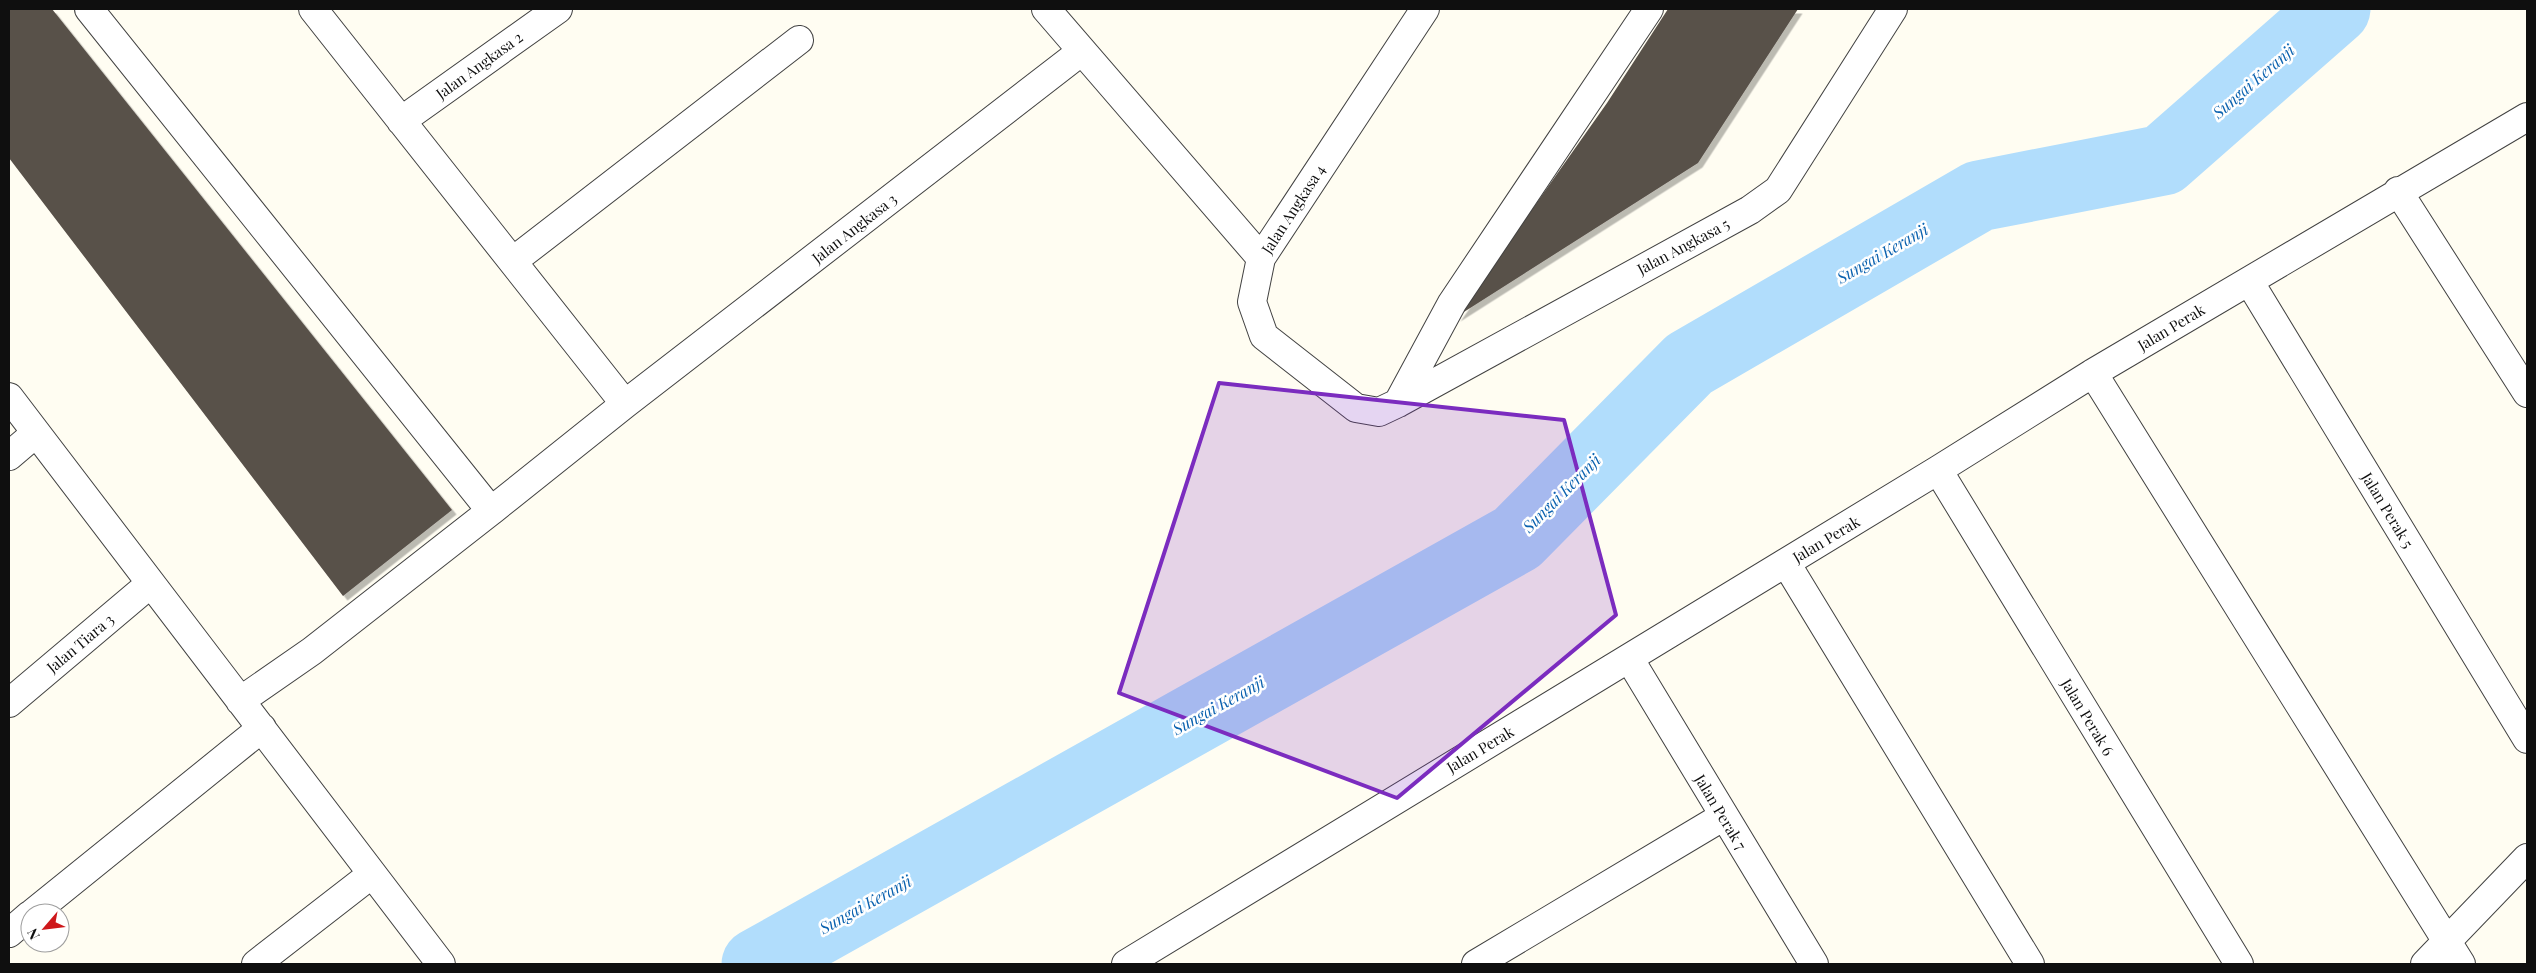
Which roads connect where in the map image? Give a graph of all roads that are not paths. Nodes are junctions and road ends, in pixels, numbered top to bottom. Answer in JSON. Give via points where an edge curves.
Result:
{"nodes":[{"id":1,"x":89,"y":9,"type":"edge"},
{"id":2,"x":313,"y":9,"type":"edge"},
{"id":3,"x":558,"y":9,"type":"edge"},
{"id":4,"x":1046,"y":9,"type":"edge"},
{"id":5,"x":1425,"y":9,"type":"edge"},
{"id":6,"x":1649,"y":9,"type":"edge"},
{"id":7,"x":1894,"y":9,"type":"edge"},
{"id":8,"x":799,"y":40,"type":"dead end"},
{"id":9,"x":1082,"y":51,"type":"junction"},
{"id":10,"x":2527,"y":117,"type":"edge"},
{"id":11,"x":401,"y":120,"type":"junction"},
{"id":12,"x":2398,"y":191,"type":"junction"},
{"id":13,"x":1261,"y":258,"type":"junction"},
{"id":14,"x":513,"y":261,"type":"junction"},
{"id":15,"x":2249,"y":281,"type":"junction"},
{"id":16,"x":2093,"y":373,"type":"junction"},
{"id":17,"x":2527,"y":393,"type":"edge"},
{"id":18,"x":9,"y":397,"type":"edge"},
{"id":19,"x":1398,"y":403,"type":"junction"},
{"id":20,"x":625,"y":404,"type":"junction"},
{"id":21,"x":36,"y":433,"type":"junction"},
{"id":22,"x":9,"y":456,"type":"edge"},
{"id":23,"x":1938,"y":470,"type":"junction"},
{"id":24,"x":491,"y":511,"type":"junction"},
{"id":25,"x":1786,"y":563,"type":"junction"},
{"id":26,"x":150,"y":584,"type":"junction"},
{"id":27,"x":1629,"y":658,"type":"junction"},
{"id":28,"x":240,"y":701,"type":"junction"},
{"id":29,"x":9,"y":703,"type":"edge"},
{"id":30,"x":262,"y":728,"type":"junction"},
{"id":31,"x":2527,"y":739,"type":"edge"},
{"id":32,"x":1724,"y":816,"type":"junction"},
{"id":33,"x":2527,"y":858,"type":"edge"},
{"id":34,"x":372,"y":874,"type":"junction"},
{"id":35,"x":45,"y":903,"type":"edge"},
{"id":36,"x":20,"y":924,"type":"edge"},
{"id":37,"x":9,"y":933,"type":"edge"},
{"id":38,"x":2447,"y":942,"type":"junction"},
{"id":39,"x":256,"y":964,"type":"edge"},
{"id":40,"x":441,"y":964,"type":"edge"},
{"id":41,"x":1126,"y":964,"type":"edge"},
{"id":42,"x":1476,"y":964,"type":"edge"},
{"id":43,"x":1814,"y":964,"type":"edge"},
{"id":44,"x":2030,"y":964,"type":"edge"},
{"id":45,"x":2239,"y":964,"type":"edge"},
{"id":46,"x":2426,"y":964,"type":"edge"},
{"id":47,"x":2462,"y":964,"type":"edge"}],
"edges":[{"from":1,"to":24,"type":"street"},
{"from":2,"to":11,"type":"street"},
{"from":3,"to":11,"type":"street","name":"Jalan Angkasa 2"},
{"from":4,"to":9,"type":"street"},
{"from":5,"to":13,"type":"street","name":"Jalan Angkasa 4"},
{"from":6,"to":19,"type":"street","via":[[1452,303]]},
{"from":7,"to":19,"type":"street","name":"Jalan Angkasa 5","via":[[1778,190],[1750,210]]},
{"from":8,"to":14,"type":"street"},
{"from":9,"to":13,"type":"street"},
{"from":9,"to":20,"type":"street","name":"Jalan Angkasa 3"},
{"from":10,"to":12,"type":"street","name":"Jalan Perak"},
{"from":11,"to":14,"type":"street"},
{"from":12,"to":15,"type":"street","name":"Jalan Perak"},
{"from":12,"to":17,"type":"street"},
{"from":13,"to":19,"type":"street","name":"Jalan Angkasa 4","via":[[1252,302],[1264,336],[1356,408],[1378,412]]},
{"from":14,"to":20,"type":"street"},
{"from":15,"to":16,"type":"street","name":"Jalan Perak"},
{"from":15,"to":31,"type":"street","name":"Jalan Perak 5"},
{"from":16,"to":23,"type":"street","name":"Jalan Perak"},
{"from":16,"to":38,"type":"street"},
{"from":18,"to":21,"type":"street"},
{"from":20,"to":24,"type":"street","name":"Jalan Angkasa 3"},
{"from":21,"to":22,"type":"street"},
{"from":21,"to":26,"type":"street"},
{"from":23,"to":25,"type":"street","name":"Jalan Perak"},
{"from":23,"to":45,"type":"street","name":"Jalan Perak 6"},
{"from":24,"to":28,"type":"street","name":"Jalan Angkasa 3","via":[[312,651]]},
{"from":25,"to":27,"type":"street","name":"Jalan Perak"},
{"from":25,"to":44,"type":"street"},
{"from":26,"to":28,"type":"street"},
{"from":26,"to":29,"type":"street","name":"Jalan Tiara 3"},
{"from":27,"to":32,"type":"street","name":"Jalan Perak 7"},
{"from":27,"to":41,"type":"street","name":"Jalan Perak"},
{"from":28,"to":30,"type":"street"},
{"from":30,"to":34,"type":"street"},
{"from":30,"to":35,"type":"street"},
{"from":32,"to":42,"type":"street"},
{"from":32,"to":43,"type":"street","name":"Jalan Perak 7"},
{"from":33,"to":38,"type":"street"},
{"from":34,"to":39,"type":"street"},
{"from":34,"to":40,"type":"street"},
{"from":36,"to":37,"type":"street"},
{"from":38,"to":46,"type":"street"},
{"from":38,"to":47,"type":"street"}]}
